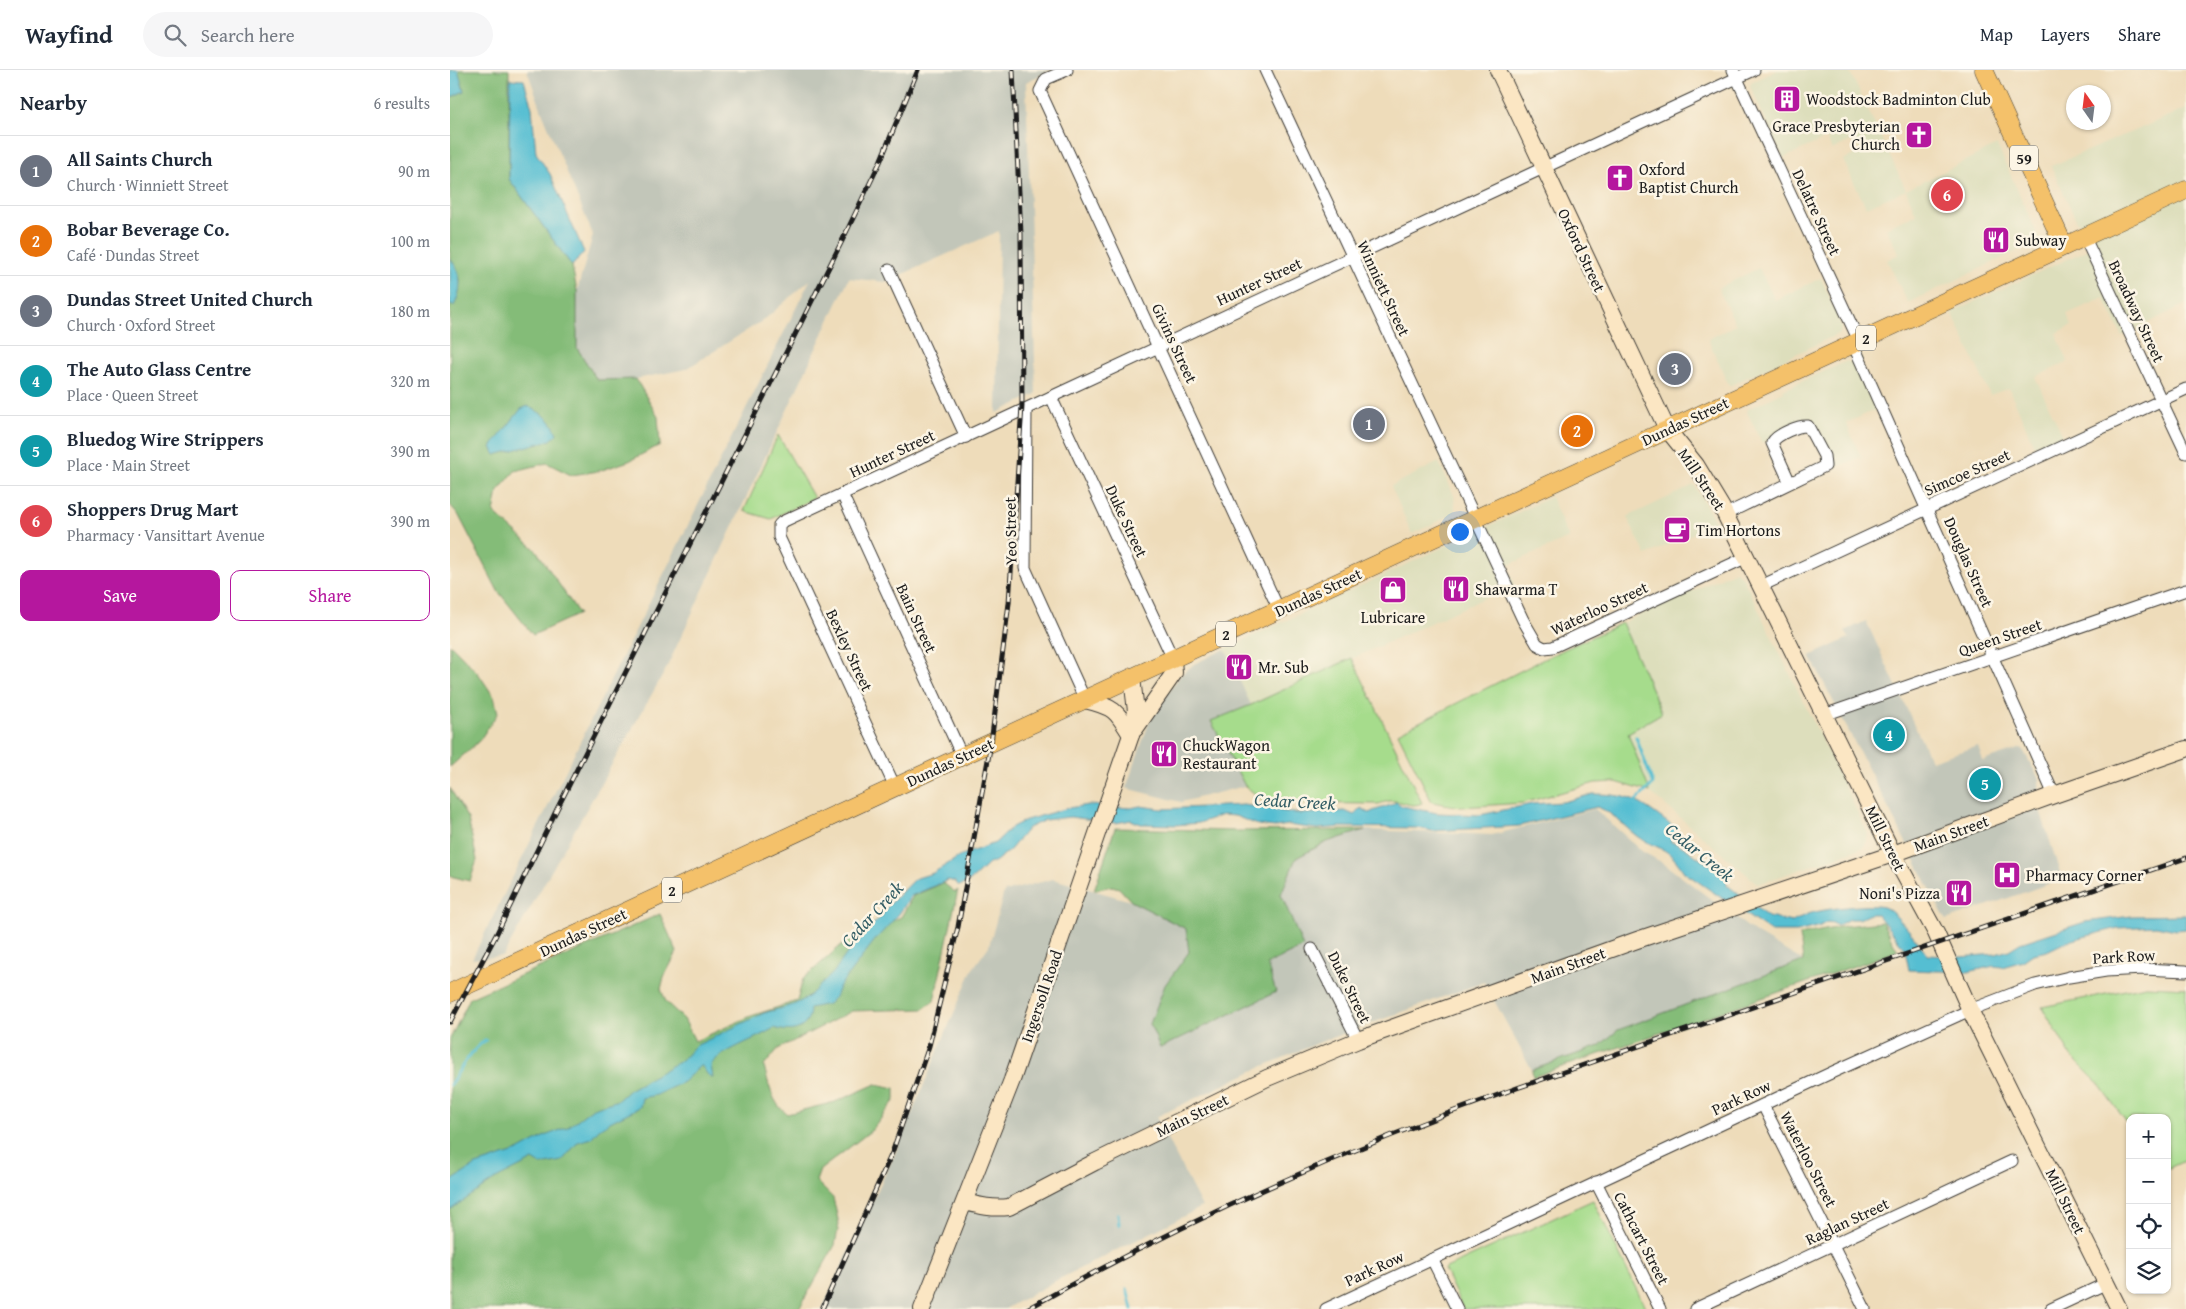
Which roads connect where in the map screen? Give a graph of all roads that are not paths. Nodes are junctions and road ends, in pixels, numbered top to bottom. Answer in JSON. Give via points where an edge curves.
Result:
{"nodes":[{"id":1,"x":1067,"y":70,"type":"edge"},
{"id":2,"x":1265,"y":70,"type":"edge"},
{"id":3,"x":1498,"y":70,"type":"edge"},
{"id":4,"x":1754,"y":70,"type":"edge"},
{"id":5,"x":1984,"y":70,"type":"edge"},
{"id":6,"x":1734,"y":74,"type":"edge"},
{"id":7,"x":1543,"y":168,"type":"junction"},
{"id":8,"x":2186,"y":190,"type":"edge"},
{"id":9,"x":2084,"y":236,"type":"junction"},
{"id":10,"x":2064,"y":246,"type":"junction"},
{"id":11,"x":1351,"y":256,"type":"junction"},
{"id":12,"x":889,"y":270,"type":"dead end"},
{"id":13,"x":1856,"y":342,"type":"junction"},
{"id":14,"x":1158,"y":346,"type":"junction"},
{"id":15,"x":2186,"y":389,"type":"edge"},
{"id":16,"x":1051,"y":397,"type":"junction"},
{"id":17,"x":2161,"y":401,"type":"junction"},
{"id":18,"x":1026,"y":410,"type":"junction"},
{"id":19,"x":1667,"y":429,"type":"junction"},
{"id":20,"x":966,"y":437,"type":"junction"},
{"id":21,"x":2186,"y":453,"type":"edge"},
{"id":22,"x":1790,"y":483,"type":"junction"},
{"id":23,"x":842,"y":494,"type":"junction"},
{"id":24,"x":1927,"y":508,"type":"junction"},
{"id":25,"x":1726,"y":514,"type":"junction"},
{"id":26,"x":1474,"y":519,"type":"junction"},
{"id":27,"x":779,"y":525,"type":"joint"},
{"id":28,"x":1747,"y":558,"type":"junction"},
{"id":29,"x":1761,"y":586,"type":"junction"},
{"id":30,"x":2186,"y":590,"type":"edge"},
{"id":31,"x":1279,"y":610,"type":"junction"},
{"id":32,"x":1993,"y":656,"type":"junction"},
{"id":33,"x":1173,"y":659,"type":"junction"},
{"id":34,"x":1132,"y":678,"type":"junction"},
{"id":35,"x":1085,"y":700,"type":"junction"},
{"id":36,"x":1824,"y":715,"type":"junction"},
{"id":37,"x":1131,"y":735,"type":"junction"},
{"id":38,"x":2186,"y":749,"type":"edge"},
{"id":39,"x":962,"y":756,"type":"junction"},
{"id":40,"x":895,"y":787,"type":"junction"},
{"id":41,"x":2054,"y":795,"type":"junction"},
{"id":42,"x":1893,"y":854,"type":"junction"},
{"id":43,"x":1312,"y":949,"type":"dead end"},
{"id":44,"x":2186,"y":971,"type":"edge"},
{"id":45,"x":450,"y":993,"type":"edge"},
{"id":46,"x":1970,"y":1010,"type":"junction"},
{"id":47,"x":1358,"y":1040,"type":"junction"},
{"id":48,"x":1763,"y":1105,"type":"junction"},
{"id":49,"x":2012,"y":1161,"type":"dead end"},
{"id":50,"x":1596,"y":1182,"type":"junction"},
{"id":51,"x":965,"y":1202,"type":"junction"},
{"id":52,"x":1833,"y":1245,"type":"junction"},
{"id":53,"x":1432,"y":1259,"type":"junction"},
{"id":54,"x":2107,"y":1283,"type":"junction"},
{"id":55,"x":922,"y":1309,"type":"edge"},
{"id":56,"x":1326,"y":1309,"type":"edge"},
{"id":57,"x":1457,"y":1309,"type":"edge"},
{"id":58,"x":1660,"y":1309,"type":"edge"},
{"id":59,"x":1695,"y":1309,"type":"edge"},
{"id":60,"x":1865,"y":1309,"type":"edge"},
{"id":61,"x":2051,"y":1309,"type":"edge"},
{"id":62,"x":2119,"y":1309,"type":"edge"}],
"edges":[{"from":1,"to":14,"type":"street","name":"Givins Street","via":[[1046,79],[1040,91]]},
{"from":2,"to":11,"type":"street","name":"Winniett Street"},
{"from":3,"to":7,"type":"main road","name":"Oxford Street"},
{"from":4,"to":6,"type":"street","name":"Hunter Street"},
{"from":5,"to":10,"type":"main road","number":"59"},
{"from":6,"to":7,"type":"street","name":"Hunter Street"},
{"from":6,"to":13,"type":"street","name":"Delatre Street"},
{"from":7,"to":11,"type":"street","name":"Hunter Street"},
{"from":7,"to":19,"type":"main road","name":"Oxford Street"},
{"from":8,"to":9,"type":"main road","name":"Dundas Street","number":"2"},
{"from":9,"to":10,"type":"main road","name":"Dundas Street","number":"2"},
{"from":9,"to":17,"type":"street","name":"Broadway Street"},
{"from":10,"to":13,"type":"main road","name":"Dundas Street","number":"2"},
{"from":11,"to":14,"type":"street","name":"Hunter Street"},
{"from":11,"to":26,"type":"street","name":"Winniett Street"},
{"from":12,"to":20,"type":"street"},
{"from":13,"to":19,"type":"main road","name":"Dundas Street","number":"2"},
{"from":13,"to":24,"type":"street","name":"Douglas Street"},
{"from":14,"to":16,"type":"street","name":"Hunter Street"},
{"from":14,"to":31,"type":"street","name":"Givins Street"},
{"from":15,"to":17,"type":"street","name":"Simcoe Street"},
{"from":16,"to":18,"type":"street","name":"Hunter Street"},
{"from":16,"to":33,"type":"street","name":"Duke Street"},
{"from":17,"to":21,"type":"street","name":"Broadway Street"},
{"from":17,"to":24,"type":"street","name":"Simcoe Street"},
{"from":18,"to":20,"type":"street","name":"Hunter Street"},
{"from":18,"to":35,"type":"street","name":"Yeo Street","via":[[1025,568]]},
{"from":19,"to":25,"type":"main road","name":"Mill Street","via":[[1698,469]]},
{"from":19,"to":26,"type":"main road","name":"Dundas Street","number":"2"},
{"from":20,"to":23,"type":"street","name":"Hunter Street"},
{"from":22,"to":22,"type":"street","via":[[1826,464],[1808,426],[1776,438],[1772,443]]},
{"from":22,"to":25,"type":"street"},
{"from":23,"to":27,"type":"street","name":"Hunter Street"},
{"from":23,"to":39,"type":"street","name":"Bain Street"},
{"from":24,"to":29,"type":"street","name":"Simcoe Street"},
{"from":24,"to":32,"type":"street","name":"Douglas Street"},
{"from":25,"to":28,"type":"main road","name":"Mill Street"},
{"from":26,"to":28,"type":"street","name":"Waterloo Street","via":[[1533,639],[1548,648]]},
{"from":26,"to":31,"type":"main road","name":"Dundas Street","number":"2"},
{"from":27,"to":40,"type":"street","name":"Bexley Street","via":[[779,536]]},
{"from":28,"to":29,"type":"main road","name":"Mill Street"},
{"from":29,"to":36,"type":"main road","name":"Mill Street"},
{"from":30,"to":32,"type":"street","name":"Queen Street"},
{"from":31,"to":33,"type":"main road","name":"Dundas Street","number":"2"},
{"from":32,"to":36,"type":"street","name":"Queen Street"},
{"from":32,"to":41,"type":"street","name":"Douglas Street"},
{"from":33,"to":34,"type":"main road","name":"Dundas Street","number":"2"},
{"from":33,"to":37,"type":"main road","via":[[1174,673]]},
{"from":34,"to":35,"type":"main road","name":"Dundas Street","number":"2"},
{"from":34,"to":37,"type":"main road","name":"Ingersoll Road","via":[[1136,711]]},
{"from":35,"to":37,"type":"main road","via":[[1107,705]]},
{"from":35,"to":39,"type":"main road","name":"Dundas Street","number":"2"},
{"from":36,"to":42,"type":"main road","name":"Mill Street"},
{"from":37,"to":51,"type":"main road","name":"Ingersoll Road","via":[[1012,1080]]},
{"from":38,"to":41,"type":"main road","name":"Main Street"},
{"from":39,"to":40,"type":"main road","name":"Dundas Street","number":"2"},
{"from":40,"to":45,"type":"main road","name":"Dundas Street","number":"2"},
{"from":41,"to":42,"type":"main road","name":"Main Street"},
{"from":42,"to":46,"type":"main road","name":"Mill Street"},
{"from":42,"to":47,"type":"main road","name":"Main Street","via":[[1637,940]]},
{"from":43,"to":47,"type":"street","name":"Duke Street"},
{"from":44,"to":46,"type":"street","name":"Park Row","via":[[2143,969],[2069,977],[2035,985]]},
{"from":46,"to":48,"type":"street","name":"Park Row"},
{"from":46,"to":54,"type":"main road","name":"Mill Street"},
{"from":47,"to":51,"type":"main road","name":"Main Street","via":[[1267,1078],[1009,1207]]},
{"from":48,"to":50,"type":"street","name":"Park Row"},
{"from":48,"to":52,"type":"street","name":"Waterloo Street"},
{"from":49,"to":52,"type":"street","name":"Raglan Street"},
{"from":50,"to":53,"type":"street","name":"Park Row"},
{"from":50,"to":58,"type":"street","name":"Cathcart Street"},
{"from":51,"to":55,"type":"main road","name":"Ingersoll Road"},
{"from":52,"to":59,"type":"street","name":"Raglan Street"},
{"from":52,"to":60,"type":"street","name":"Waterloo Street"},
{"from":53,"to":56,"type":"street","name":"Park Row"},
{"from":53,"to":57,"type":"street"},
{"from":54,"to":61,"type":"street"},
{"from":54,"to":62,"type":"main road","name":"Mill Street"}]}
